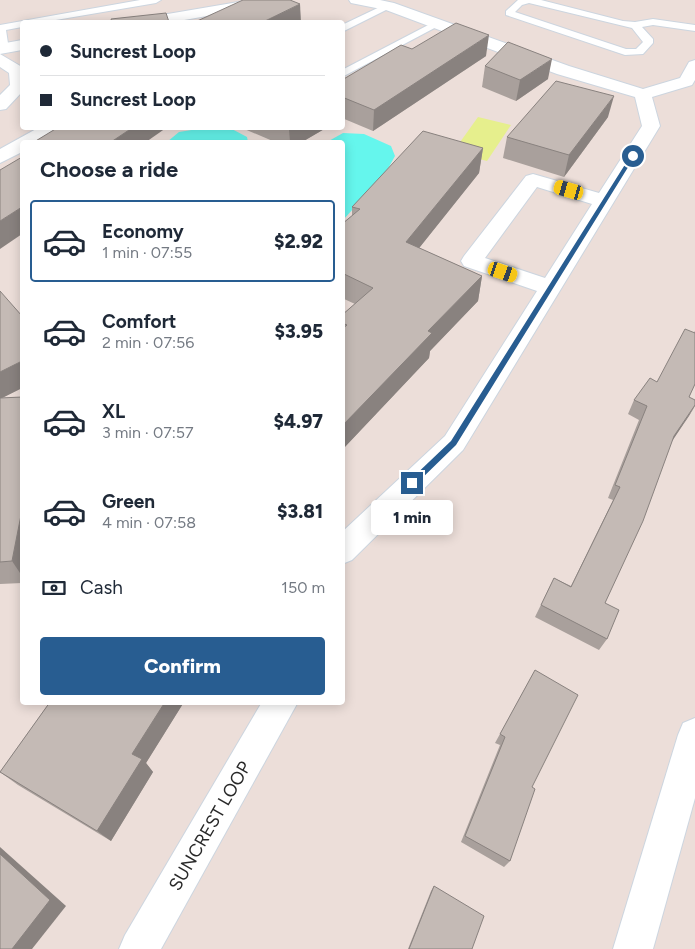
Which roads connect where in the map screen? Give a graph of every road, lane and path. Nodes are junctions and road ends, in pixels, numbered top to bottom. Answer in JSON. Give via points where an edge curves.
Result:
{"nodes":[{"id":1,"x":156,"y":0,"type":"edge"},
{"id":2,"x":275,"y":0,"type":"edge"},
{"id":3,"x":356,"y":0,"type":"edge"},
{"id":4,"x":529,"y":0,"type":"edge"},
{"id":5,"x":389,"y":6,"type":"junction"},
{"id":6,"x":38,"y":20,"type":"edge"},
{"id":7,"x":161,"y":20,"type":"edge"},
{"id":8,"x":20,"y":24,"type":"edge"},
{"id":9,"x":437,"y":24,"type":"junction"},
{"id":10,"x":635,"y":25,"type":"junction"},
{"id":11,"x":345,"y":28,"type":"edge"},
{"id":12,"x":695,"y":28,"type":"edge"},
{"id":13,"x":20,"y":46,"type":"edge"},
{"id":14,"x":2,"y":52,"type":"edge"},
{"id":15,"x":695,"y":65,"type":"edge"},
{"id":16,"x":20,"y":71,"type":"edge"},
{"id":17,"x":345,"y":72,"type":"edge"},
{"id":18,"x":643,"y":94,"type":"junction"},
{"id":19,"x":0,"y":105,"type":"edge"},
{"id":20,"x":47,"y":130,"type":"edge"},
{"id":21,"x":30,"y":140,"type":"edge"},
{"id":22,"x":20,"y":146,"type":"edge"},
{"id":23,"x":0,"y":157,"type":"edge"},
{"id":24,"x":605,"y":201,"type":"junction"},
{"id":25,"x":550,"y":288,"type":"junction"},
{"id":26,"x":345,"y":547,"type":"edge"},
{"id":27,"x":279,"y":705,"type":"edge"},
{"id":28,"x":695,"y":735,"type":"edge"},
{"id":29,"x":689,"y":781,"type":"edge"},
{"id":30,"x":139,"y":949,"type":"edge"},
{"id":31,"x":633,"y":949,"type":"edge"}],
"edges":[{"from":1,"to":6,"type":"lane","via":[[72,11]]},
{"from":2,"to":7,"type":"street"},
{"from":3,"to":5,"type":"street"},
{"from":4,"to":10,"type":"lane"},
{"from":4,"to":10,"type":"lane","via":[[519,2],[509,12],[625,52],[640,52],[647,47],[648,39]]},
{"from":5,"to":9,"type":"street"},
{"from":5,"to":11,"type":"lane"},
{"from":8,"to":14,"type":"lane","via":[[1,28]]},
{"from":9,"to":17,"type":"lane"},
{"from":9,"to":18,"type":"street","via":[[563,70]]},
{"from":10,"to":12,"type":"lane","via":[[653,22]]},
{"from":13,"to":14,"type":"street"},
{"from":14,"to":16,"type":"street"},
{"from":15,"to":18,"type":"street","via":[[686,81]]},
{"from":16,"to":19,"type":"street","via":[[19,86]]},
{"from":18,"to":24,"type":"street","via":[[651,126]]},
{"from":20,"to":21,"type":"street"},
{"from":22,"to":23,"type":"street"},
{"from":24,"to":25,"type":"street"},
{"from":24,"to":25,"type":"street","via":[[533,180],[472,261]]},
{"from":25,"to":26,"type":"street","via":[[454,443]]},
{"from":27,"to":30,"type":"street","name":"SUNCREST LOOP"},
{"from":28,"to":29,"type":"street"},
{"from":29,"to":31,"type":"street"}]}
